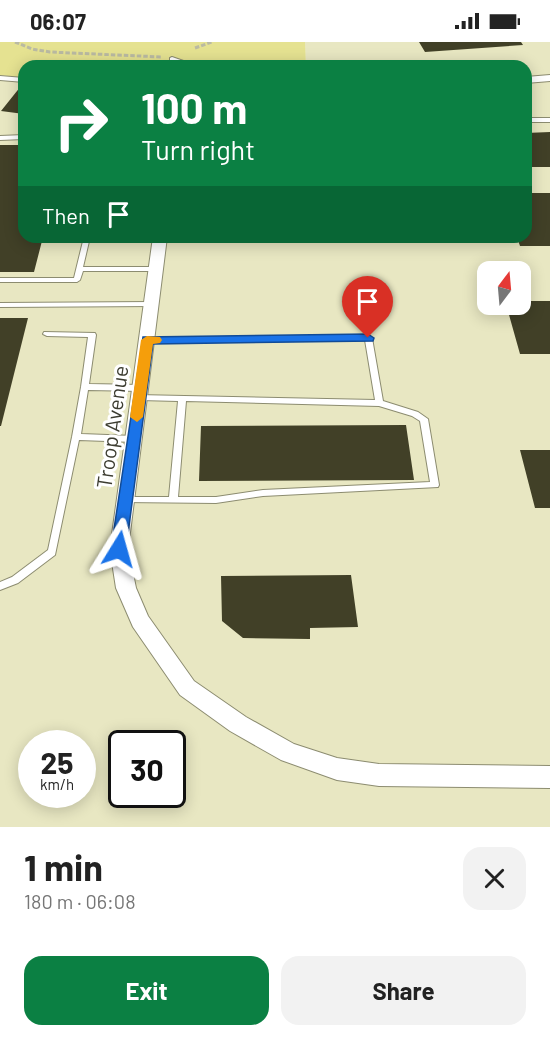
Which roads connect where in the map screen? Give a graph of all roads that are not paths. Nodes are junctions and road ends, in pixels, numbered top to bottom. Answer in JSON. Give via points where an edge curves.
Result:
{"nodes":[{"id":1,"x":172,"y":59,"type":"road end"},
{"id":2,"x":175,"y":60,"type":"edge"},
{"id":3,"x":0,"y":78,"type":"edge"},
{"id":4,"x":550,"y":78,"type":"edge"},
{"id":5,"x":18,"y":80,"type":"edge"},
{"id":6,"x":532,"y":80,"type":"edge"},
{"id":7,"x":532,"y":120,"type":"edge"},
{"id":8,"x":550,"y":120,"type":"edge"},
{"id":9,"x":18,"y":137,"type":"edge"},
{"id":10,"x":0,"y":138,"type":"edge"},
{"id":11,"x":86,"y":243,"type":"edge"},
{"id":12,"x":159,"y":243,"type":"edge"},
{"id":13,"x":80,"y":268,"type":"junction"},
{"id":14,"x":156,"y":269,"type":"junction"},
{"id":15,"x":0,"y":280,"type":"edge"},
{"id":16,"x":152,"y":304,"type":"junction"},
{"id":17,"x":0,"y":305,"type":"edge"},
{"id":18,"x":47,"y":334,"type":"dead end"},
{"id":19,"x":147,"y":340,"type":"junction"},
{"id":20,"x":85,"y":387,"type":"junction"},
{"id":21,"x":140,"y":392,"type":"junction"},
{"id":22,"x":182,"y":398,"type":"junction"},
{"id":23,"x":379,"y":403,"type":"junction"},
{"id":24,"x":76,"y":437,"type":"junction"},
{"id":25,"x":134,"y":439,"type":"junction"},
{"id":26,"x":126,"y":500,"type":"junction"},
{"id":27,"x":173,"y":500,"type":"junction"},
{"id":28,"x":0,"y":586,"type":"edge"},
{"id":29,"x":550,"y":777,"type":"edge"}],
"edges":[{"from":1,"to":2,"type":"lane"},
{"from":3,"to":5,"type":"lane"},
{"from":4,"to":6,"type":"street"},
{"from":7,"to":8,"type":"lane"},
{"from":9,"to":10,"type":"lane"},
{"from":11,"to":13,"type":"lane"},
{"from":12,"to":14,"type":"street","name":"Troop Avenue"},
{"from":13,"to":14,"type":"lane"},
{"from":13,"to":15,"type":"lane","via":[[77,280]]},
{"from":14,"to":16,"type":"street","name":"Troop Avenue"},
{"from":16,"to":17,"type":"lane"},
{"from":16,"to":19,"type":"street","name":"Troop Avenue"},
{"from":18,"to":20,"type":"lane","via":[[92,335]]},
{"from":19,"to":21,"type":"street","name":"Troop Avenue"},
{"from":19,"to":23,"type":"lane","via":[[368,338]]},
{"from":20,"to":21,"type":"lane"},
{"from":20,"to":24,"type":"lane"},
{"from":21,"to":22,"type":"lane"},
{"from":21,"to":25,"type":"street","name":"Troop Avenue"},
{"from":22,"to":23,"type":"lane"},
{"from":22,"to":27,"type":"lane"},
{"from":23,"to":27,"type":"lane","via":[[424,419],[435,485]]},
{"from":24,"to":25,"type":"lane"},
{"from":24,"to":28,"type":"lane","via":[[52,552],[15,580]]},
{"from":25,"to":26,"type":"street","name":"Troop Avenue"},
{"from":26,"to":27,"type":"lane"},
{"from":26,"to":29,"type":"street","name":"Troop Avenue","via":[[119,549],[126,588],[140,621],[187,688],[238,724],[289,753],[337,770],[414,777]]}]}
